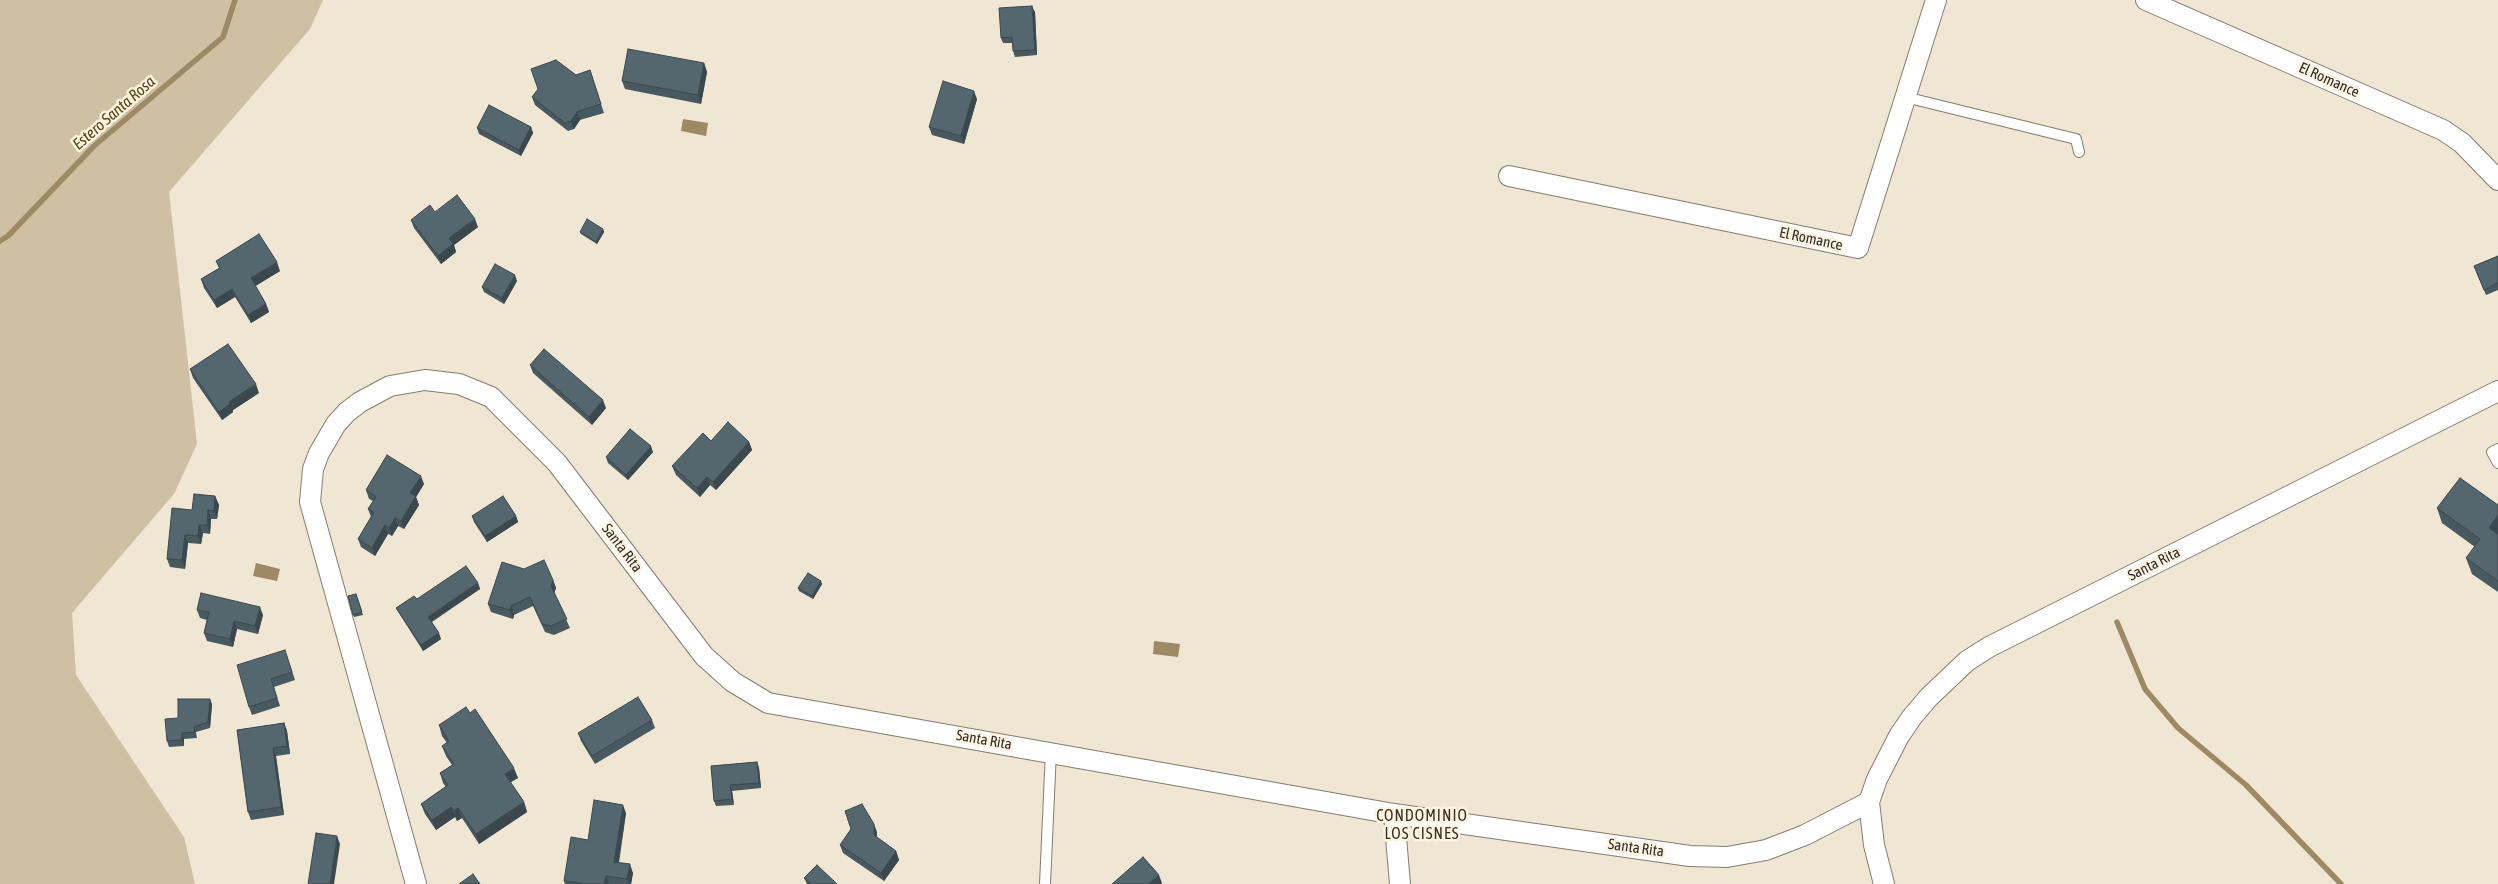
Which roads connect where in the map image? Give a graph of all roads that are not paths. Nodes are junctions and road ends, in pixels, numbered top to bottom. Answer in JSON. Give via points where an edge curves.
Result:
{"nodes":[{"id":1,"x":1936,"y":0,"type":"edge"},
{"id":2,"x":2146,"y":0,"type":"edge"},
{"id":3,"x":1905,"y":97,"type":"junction"},
{"id":4,"x":2079,"y":152,"type":"dead end"},
{"id":5,"x":1509,"y":176,"type":"dead end"},
{"id":6,"x":2498,"y":180,"type":"edge"},
{"id":7,"x":2498,"y":391,"type":"edge"},
{"id":8,"x":2498,"y":449,"type":"edge"},
{"id":9,"x":2498,"y":463,"type":"edge"},
{"id":10,"x":1051,"y":751,"type":"junction"},
{"id":11,"x":1869,"y":802,"type":"junction"},
{"id":12,"x":1394,"y":814,"type":"junction"},
{"id":13,"x":416,"y":884,"type":"edge"},
{"id":14,"x":1045,"y":884,"type":"edge"},
{"id":15,"x":1400,"y":884,"type":"edge"},
{"id":16,"x":1884,"y":884,"type":"edge"}],
"edges":[{"from":1,"to":3,"type":"street","name":"El Romance"},
{"from":2,"to":6,"type":"street","name":"El Romance","via":[[2443,130],[2462,143]]},
{"from":3,"to":4,"type":"lane","via":[[2076,138]]},
{"from":3,"to":5,"type":"street","name":"El Romance","via":[[1858,248]]},
{"from":7,"to":11,"type":"street","name":"Santa Rita","via":[[1989,647],[1947,678],[1912,717],[1887,758]]},
{"from":8,"to":9,"type":"lane","via":[[2492,452]]},
{"from":10,"to":12,"type":"street","name":"Santa Rita"},
{"from":10,"to":13,"type":"street","name":"Santa Rita","via":[[768,702],[750,693],[704,656],[557,463],[491,397],[476,389],[442,380],[407,382],[390,386],[360,402],[336,424],[313,469],[310,502]]},
{"from":10,"to":14,"type":"lane"},
{"from":11,"to":12,"type":"street","name":"Santa Rita","via":[[1786,844],[1727,857],[1690,856]]},
{"from":11,"to":16,"type":"street","name":"Santa Rita","via":[[1874,845]]},
{"from":12,"to":15,"type":"street"}]}
